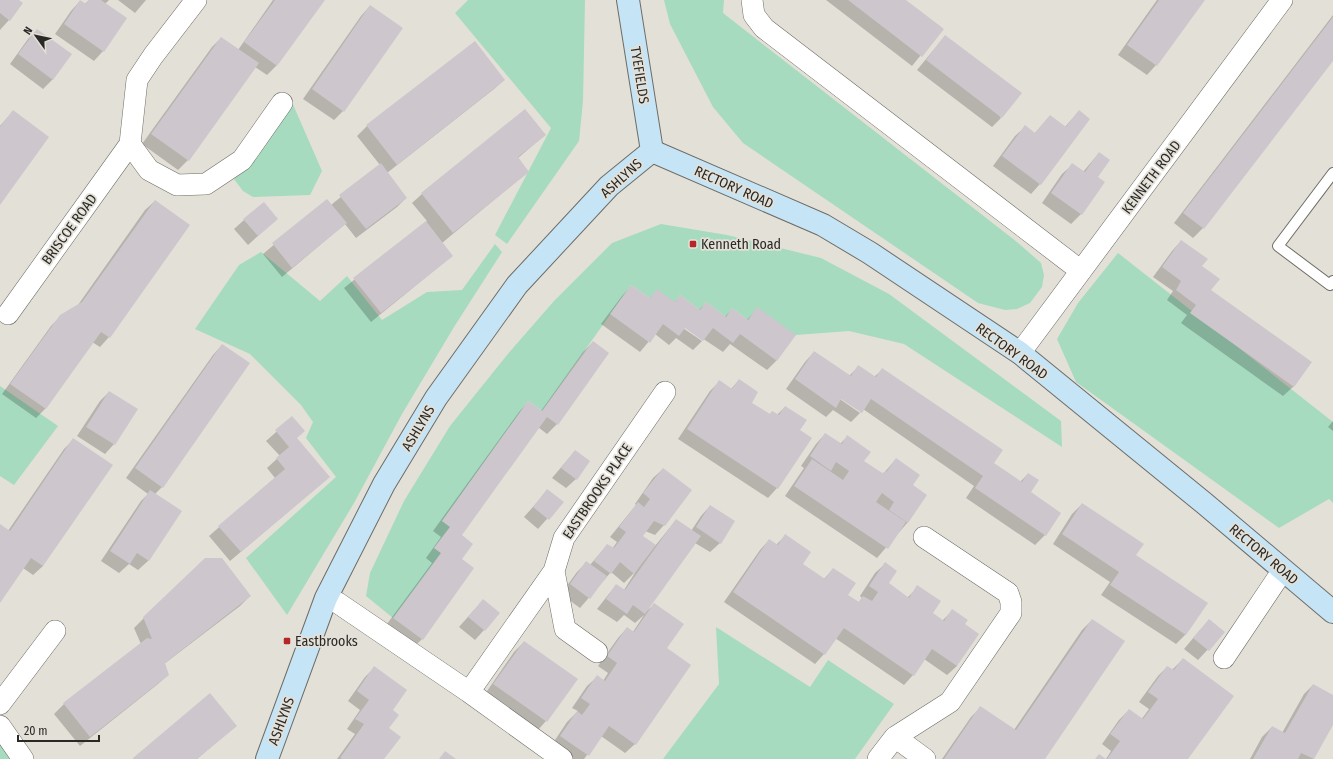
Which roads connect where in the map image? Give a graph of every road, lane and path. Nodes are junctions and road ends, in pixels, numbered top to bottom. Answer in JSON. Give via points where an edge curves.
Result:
{"nodes":[{"id":1,"x":196,"y":0,"type":"edge"},
{"id":2,"x":628,"y":0,"type":"edge"},
{"id":3,"x":752,"y":0,"type":"edge"},
{"id":4,"x":1282,"y":0,"type":"edge"},
{"id":5,"x":282,"y":102,"type":"dead end"},
{"id":6,"x":130,"y":144,"type":"junction"},
{"id":7,"x":652,"y":151,"type":"junction"},
{"id":8,"x":1333,"y":173,"type":"edge"},
{"id":9,"x":1081,"y":271,"type":"junction"},
{"id":10,"x":1333,"y":281,"type":"edge"},
{"id":11,"x":8,"y":314,"type":"dead end"},
{"id":12,"x":1020,"y":353,"type":"junction"},
{"id":13,"x":665,"y":392,"type":"dead end"},
{"id":14,"x":924,"y":537,"type":"dead end"},
{"id":15,"x":1283,"y":570,"type":"junction"},
{"id":16,"x":554,"y":571,"type":"junction"},
{"id":17,"x":326,"y":598,"type":"junction"},
{"id":18,"x":1333,"y":612,"type":"edge"},
{"id":19,"x":54,"y":631,"type":"dead end"},
{"id":20,"x":597,"y":652,"type":"dead end"},
{"id":21,"x":1224,"y":658,"type":"dead end"},
{"id":22,"x":469,"y":692,"type":"junction"},
{"id":23,"x":0,"y":704,"type":"edge"},
{"id":24,"x":0,"y":726,"type":"edge"},
{"id":25,"x":895,"y":737,"type":"junction"},
{"id":26,"x":23,"y":759,"type":"edge"},
{"id":27,"x":267,"y":759,"type":"edge"},
{"id":28,"x":562,"y":759,"type":"edge"},
{"id":29,"x":878,"y":759,"type":"edge"},
{"id":30,"x":925,"y":759,"type":"edge"}],
"edges":[{"from":1,"to":6,"type":"street","name":"BRISCOE ROAD","via":[[137,80]]},
{"from":2,"to":7,"type":"street","name":"TYEFIELDS"},
{"from":3,"to":9,"type":"street","via":[[754,15],[764,28]]},
{"from":4,"to":9,"type":"street","name":"KENNETH ROAD"},
{"from":5,"to":6,"type":"street","via":[[242,160],[206,184],[177,185],[149,170]]},
{"from":6,"to":11,"type":"street","name":"BRISCOE ROAD"},
{"from":7,"to":12,"type":"street","name":"RECTORY ROAD","via":[[822,225],[870,253]]},
{"from":7,"to":17,"type":"street","name":"ASHLYNS","via":[[609,186],[517,285],[436,398],[384,484]]},
{"from":8,"to":10,"type":"lane","via":[[1278,246],[1330,285]]},
{"from":9,"to":12,"type":"street","name":"KENNETH ROAD"},
{"from":12,"to":15,"type":"street","name":"RECTORY ROAD"},
{"from":13,"to":16,"type":"street","name":"EASTBROOKS PLACE","via":[[564,538]]},
{"from":14,"to":25,"type":"street","via":[[1008,593],[1011,613],[950,702]]},
{"from":15,"to":18,"type":"street","name":"RECTORY ROAD"},
{"from":15,"to":21,"type":"street"},
{"from":16,"to":20,"type":"street","via":[[565,629]]},
{"from":16,"to":22,"type":"street","name":"EASTBROOKS PLACE"},
{"from":17,"to":22,"type":"street","via":[[338,603]]},
{"from":17,"to":27,"type":"street","name":"ASHLYNS"},
{"from":19,"to":23,"type":"street"},
{"from":22,"to":28,"type":"street"},
{"from":24,"to":26,"type":"street"},
{"from":25,"to":29,"type":"street"},
{"from":25,"to":30,"type":"street"}]}
